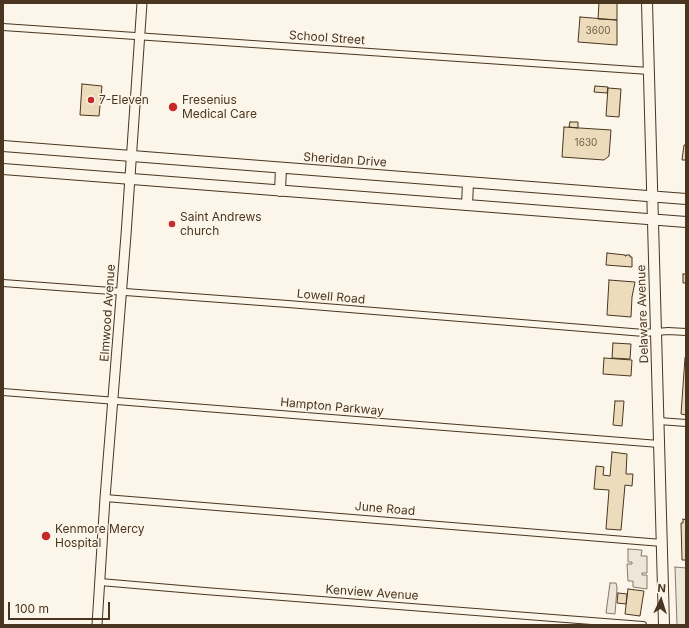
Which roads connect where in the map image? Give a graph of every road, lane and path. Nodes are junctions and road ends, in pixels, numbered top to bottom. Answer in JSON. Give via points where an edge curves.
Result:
{"nodes":[{"id":1,"x":142,"y":3,"type":"edge"},
{"id":2,"x":647,"y":3,"type":"edge"},
{"id":3,"x":3,"y":27,"type":"edge"},
{"id":4,"x":140,"y":37,"type":"junction"},
{"id":5,"x":649,"y":71,"type":"junction"},
{"id":6,"x":3,"y":146,"type":"edge"},
{"id":7,"x":132,"y":156,"type":"junction"},
{"id":8,"x":282,"y":168,"type":"junction"},
{"id":9,"x":3,"y":169,"type":"edge"},
{"id":10,"x":130,"y":179,"type":"junction"},
{"id":11,"x":468,"y":183,"type":"junction"},
{"id":12,"x":280,"y":191,"type":"junction"},
{"id":13,"x":652,"y":197,"type":"junction"},
{"id":14,"x":686,"y":200,"type":"edge"},
{"id":15,"x":467,"y":206,"type":"junction"},
{"id":16,"x":653,"y":220,"type":"junction"},
{"id":17,"x":686,"y":222,"type":"edge"},
{"id":18,"x":3,"y":283,"type":"edge"},
{"id":19,"x":121,"y":292,"type":"junction"},
{"id":20,"x":656,"y":332,"type":"junction"},
{"id":21,"x":686,"y":332,"type":"edge"},
{"id":22,"x":3,"y":392,"type":"edge"},
{"id":23,"x":113,"y":400,"type":"junction"},
{"id":24,"x":659,"y":421,"type":"junction"},
{"id":25,"x":686,"y":423,"type":"edge"},
{"id":26,"x":659,"y":444,"type":"junction"},
{"id":27,"x":105,"y":498,"type":"junction"},
{"id":28,"x":662,"y":543,"type":"junction"},
{"id":29,"x":100,"y":582,"type":"junction"},
{"id":30,"x":96,"y":625,"type":"edge"},
{"id":31,"x":643,"y":625,"type":"edge"},
{"id":32,"x":664,"y":625,"type":"edge"}],
"edges":[{"from":1,"to":4,"type":"street","name":"Elmwood Avenue"},
{"from":2,"to":5,"type":"main road","name":"Delaware Avenue"},
{"from":3,"to":4,"type":"street","name":"School Street"},
{"from":4,"to":5,"type":"street","name":"School Street"},
{"from":4,"to":7,"type":"street","name":"Elmwood Avenue"},
{"from":5,"to":13,"type":"main road","name":"Delaware Avenue"},
{"from":6,"to":7,"type":"main road","name":"Sheridan Drive"},
{"from":7,"to":8,"type":"main road","name":"Sheridan Drive"},
{"from":7,"to":10,"type":"street","name":"Elmwood Avenue"},
{"from":8,"to":11,"type":"main road","name":"Sheridan Drive"},
{"from":8,"to":12,"type":"main road"},
{"from":9,"to":10,"type":"main road"},
{"from":10,"to":12,"type":"main road"},
{"from":10,"to":19,"type":"street","name":"Elmwood Avenue"},
{"from":11,"to":13,"type":"main road","name":"Sheridan Drive"},
{"from":11,"to":15,"type":"main road"},
{"from":12,"to":15,"type":"main road"},
{"from":13,"to":14,"type":"main road","name":"Sheridan Drive"},
{"from":13,"to":16,"type":"main road","name":"Delaware Avenue"},
{"from":15,"to":16,"type":"main road"},
{"from":16,"to":17,"type":"main road"},
{"from":16,"to":20,"type":"main road","name":"Delaware Avenue"},
{"from":18,"to":19,"type":"street","name":"Lowell Road"},
{"from":19,"to":20,"type":"street","name":"Lowell Road"},
{"from":19,"to":23,"type":"street","name":"Elmwood Avenue"},
{"from":20,"to":21,"type":"street","name":"Lowell Road"},
{"from":20,"to":24,"type":"main road","name":"Delaware Avenue"},
{"from":22,"to":23,"type":"street","name":"Hampton Parkway"},
{"from":23,"to":26,"type":"street","name":"Hampton Parkway"},
{"from":23,"to":27,"type":"street","name":"Elmwood Avenue"},
{"from":24,"to":25,"type":"street"},
{"from":24,"to":26,"type":"main road","name":"Delaware Avenue"},
{"from":26,"to":28,"type":"main road","name":"Delaware Avenue"},
{"from":27,"to":28,"type":"street","name":"June Road"},
{"from":27,"to":29,"type":"street","name":"Elmwood Avenue"},
{"from":28,"to":32,"type":"main road","name":"Delaware Avenue"},
{"from":29,"to":30,"type":"street","name":"Elmwood Avenue"},
{"from":29,"to":31,"type":"street","name":"Kenview Avenue"}]}
